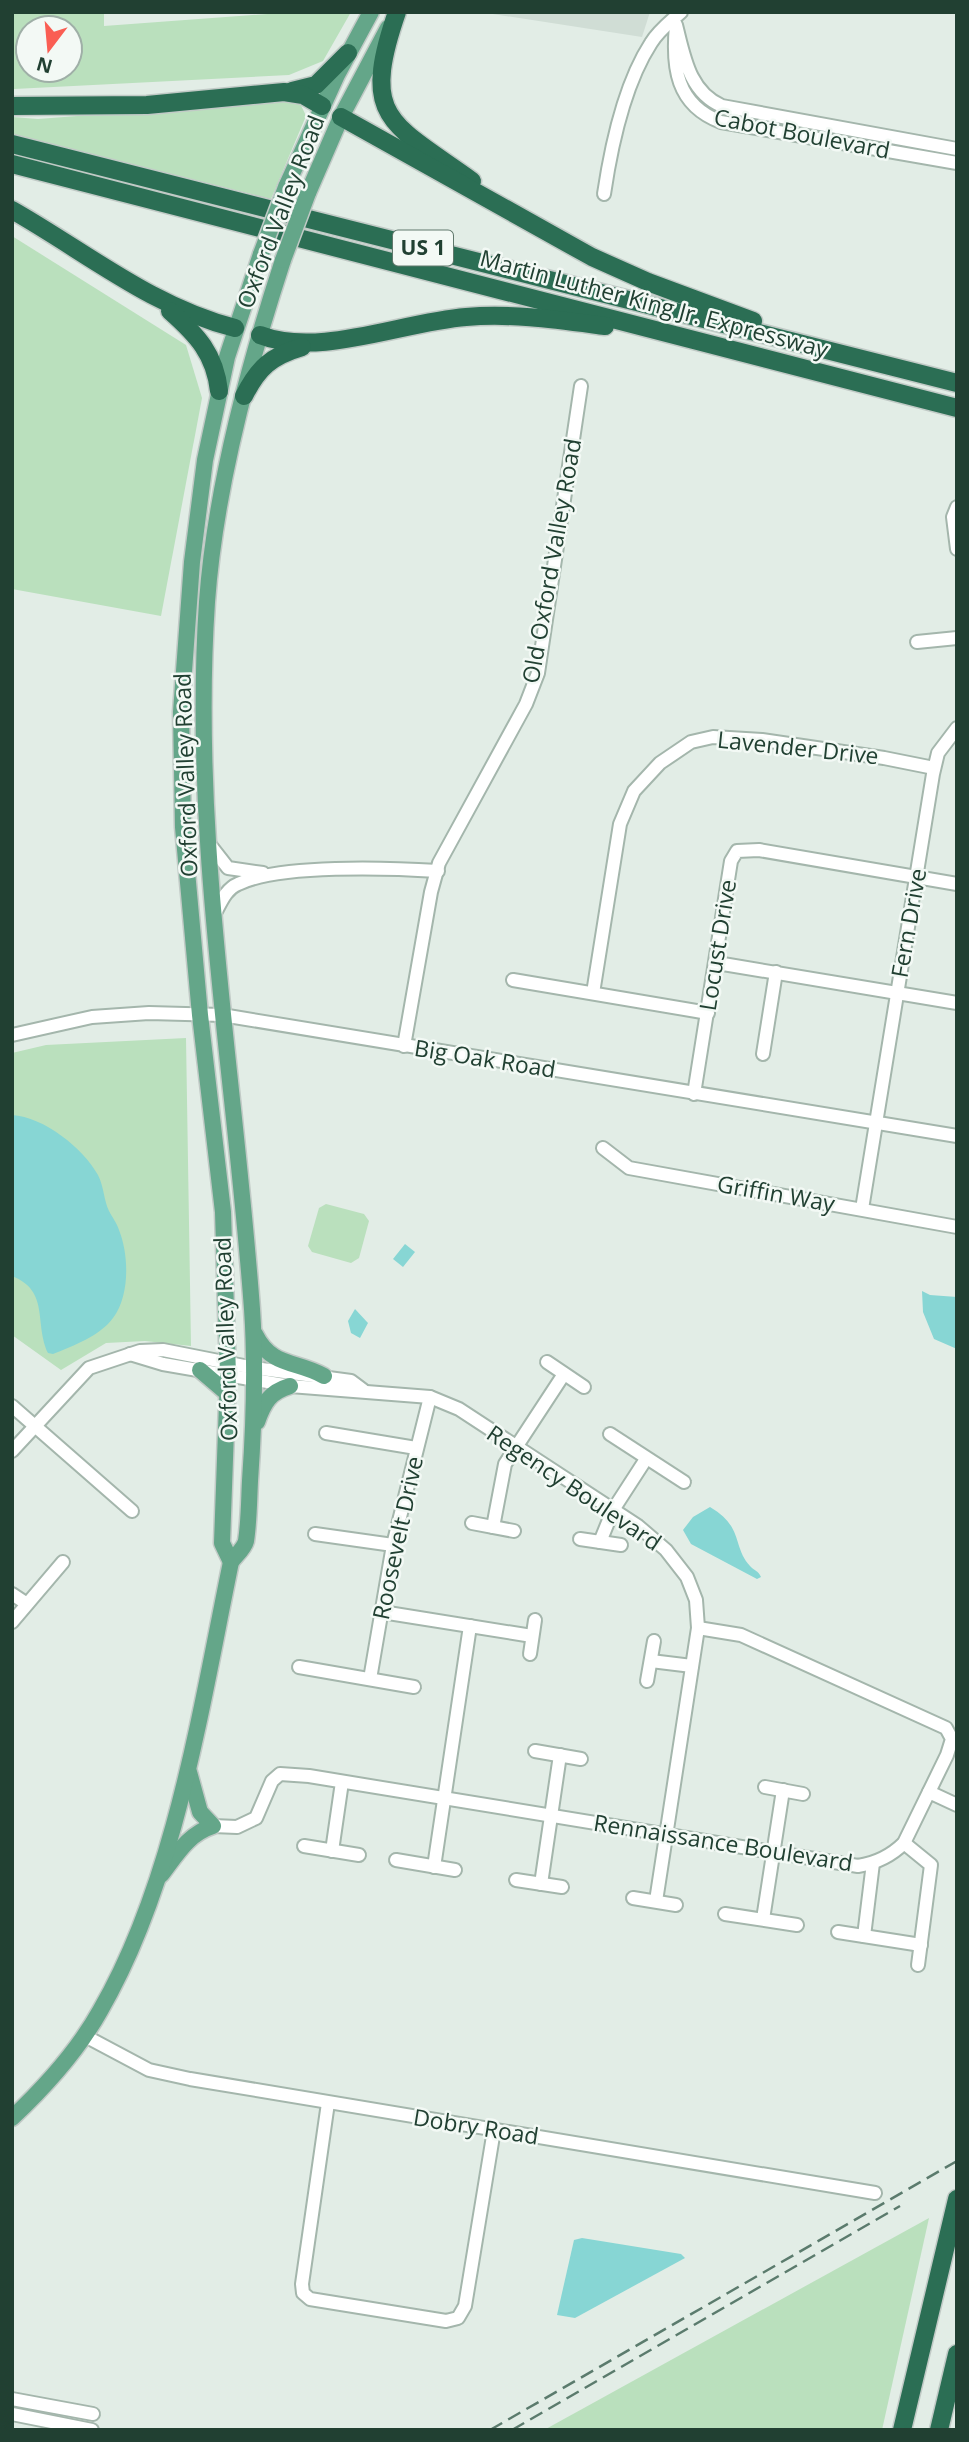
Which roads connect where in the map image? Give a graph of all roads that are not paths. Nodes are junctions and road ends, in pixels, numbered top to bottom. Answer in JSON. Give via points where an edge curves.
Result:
{"nodes":[{"id":1,"x":371,"y":12,"type":"edge"},
{"id":2,"x":397,"y":12,"type":"edge"},
{"id":3,"x":678,"y":16,"type":"edge"},
{"id":4,"x":348,"y":53,"type":"junction"},
{"id":5,"x":284,"y":92,"type":"junction"},
{"id":6,"x":12,"y":106,"type":"edge"},
{"id":7,"x":322,"y":106,"type":"junction"},
{"id":8,"x":341,"y":117,"type":"junction"},
{"id":9,"x":12,"y":144,"type":"edge"},
{"id":10,"x":957,"y":149,"type":"edge"},
{"id":11,"x":957,"y":163,"type":"edge"},
{"id":12,"x":12,"y":164,"type":"edge"},
{"id":13,"x":604,"y":194,"type":"dead end"},
{"id":14,"x":12,"y":210,"type":"edge"},
{"id":15,"x":532,"y":223,"type":"junction"},
{"id":16,"x":157,"y":300,"type":"junction"},
{"id":17,"x":235,"y":328,"type":"junction"},
{"id":18,"x":260,"y":335,"type":"junction"},
{"id":19,"x":673,"y":336,"type":"junction"},
{"id":20,"x":312,"y":344,"type":"junction"},
{"id":21,"x":835,"y":352,"type":"junction"},
{"id":22,"x":957,"y":383,"type":"edge"},
{"id":23,"x":582,"y":386,"type":"dead end"},
{"id":24,"x":219,"y":391,"type":"junction"},
{"id":25,"x":244,"y":396,"type":"junction"},
{"id":26,"x":957,"y":408,"type":"edge"},
{"id":27,"x":957,"y":507,"type":"edge"},
{"id":28,"x":957,"y":549,"type":"edge"},
{"id":29,"x":957,"y":638,"type":"edge"},
{"id":30,"x":917,"y":642,"type":"dead end"},
{"id":31,"x":957,"y":728,"type":"edge"},
{"id":32,"x":934,"y":768,"type":"junction"},
{"id":33,"x":210,"y":845,"type":"junction"},
{"id":34,"x":438,"y":871,"type":"junction"},
{"id":35,"x":284,"y":874,"type":"junction"},
{"id":36,"x":918,"y":877,"type":"junction"},
{"id":37,"x":957,"y":884,"type":"edge"},
{"id":38,"x":215,"y":913,"type":"junction"},
{"id":39,"x":717,"y":963,"type":"junction"},
{"id":40,"x":776,"y":972,"type":"junction"},
{"id":41,"x":513,"y":980,"type":"dead end"},
{"id":42,"x":898,"y":992,"type":"junction"},
{"id":43,"x":593,"y":993,"type":"junction"},
{"id":44,"x":957,"y":1003,"type":"edge"},
{"id":45,"x":708,"y":1013,"type":"junction"},
{"id":46,"x":222,"y":1015,"type":"junction"},
{"id":47,"x":200,"y":1016,"type":"junction"},
{"id":48,"x":12,"y":1035,"type":"edge"},
{"id":49,"x":404,"y":1046,"type":"junction"},
{"id":50,"x":763,"y":1054,"type":"dead end"},
{"id":51,"x":694,"y":1094,"type":"junction"},
{"id":52,"x":876,"y":1123,"type":"junction"},
{"id":53,"x":957,"y":1136,"type":"edge"},
{"id":54,"x":603,"y":1147,"type":"dead end"},
{"id":55,"x":862,"y":1209,"type":"junction"},
{"id":56,"x":957,"y":1227,"type":"edge"},
{"id":57,"x":253,"y":1331,"type":"junction"},
{"id":58,"x":130,"y":1354,"type":"junction"},
{"id":59,"x":547,"y":1363,"type":"dead end"},
{"id":60,"x":228,"y":1369,"type":"junction"},
{"id":61,"x":200,"y":1370,"type":"junction"},
{"id":62,"x":254,"y":1374,"type":"junction"},
{"id":63,"x":564,"y":1374,"type":"junction"},
{"id":64,"x":324,"y":1377,"type":"junction"},
{"id":65,"x":290,"y":1386,"type":"junction"},
{"id":66,"x":584,"y":1387,"type":"dead end"},
{"id":67,"x":363,"y":1390,"type":"junction"},
{"id":68,"x":228,"y":1394,"type":"junction"},
{"id":69,"x":430,"y":1397,"type":"junction"},
{"id":70,"x":12,"y":1406,"type":"edge"},
{"id":71,"x":35,"y":1425,"type":"junction"},
{"id":72,"x":326,"y":1433,"type":"dead end"},
{"id":73,"x":610,"y":1434,"type":"dead end"},
{"id":74,"x":253,"y":1437,"type":"junction"},
{"id":75,"x":516,"y":1447,"type":"junction"},
{"id":76,"x":416,"y":1448,"type":"junction"},
{"id":77,"x":12,"y":1451,"type":"edge"},
{"id":78,"x":646,"y":1459,"type":"junction"},
{"id":79,"x":684,"y":1482,"type":"dead end"},
{"id":80,"x":613,"y":1510,"type":"junction"},
{"id":81,"x":132,"y":1511,"type":"dead end"},
{"id":82,"x":472,"y":1523,"type":"dead end"},
{"id":83,"x":494,"y":1527,"type":"junction"},
{"id":84,"x":514,"y":1531,"type":"dead end"},
{"id":85,"x":315,"y":1534,"type":"dead end"},
{"id":86,"x":580,"y":1539,"type":"dead end"},
{"id":87,"x":600,"y":1542,"type":"junction"},
{"id":88,"x":393,"y":1545,"type":"junction"},
{"id":89,"x":621,"y":1545,"type":"dead end"},
{"id":90,"x":63,"y":1562,"type":"dead end"},
{"id":91,"x":231,"y":1562,"type":"junction"},
{"id":92,"x":12,"y":1594,"type":"edge"},
{"id":93,"x":27,"y":1604,"type":"junction"},
{"id":94,"x":382,"y":1612,"type":"junction"},
{"id":95,"x":535,"y":1620,"type":"dead end"},
{"id":96,"x":12,"y":1622,"type":"edge"},
{"id":97,"x":470,"y":1626,"type":"junction"},
{"id":98,"x":698,"y":1628,"type":"junction"},
{"id":99,"x":532,"y":1636,"type":"junction"},
{"id":100,"x":654,"y":1641,"type":"dead end"},
{"id":101,"x":530,"y":1654,"type":"dead end"},
{"id":102,"x":651,"y":1661,"type":"junction"},
{"id":103,"x":299,"y":1667,"type":"dead end"},
{"id":104,"x":692,"y":1667,"type":"junction"},
{"id":105,"x":370,"y":1679,"type":"junction"},
{"id":106,"x":648,"y":1681,"type":"dead end"},
{"id":107,"x":414,"y":1687,"type":"dead end"},
{"id":108,"x":535,"y":1751,"type":"dead end"},
{"id":109,"x":560,"y":1755,"type":"junction"},
{"id":110,"x":581,"y":1759,"type":"dead end"},
{"id":111,"x":188,"y":1765,"type":"junction"},
{"id":112,"x":342,"y":1782,"type":"junction"},
{"id":113,"x":765,"y":1787,"type":"dead end"},
{"id":114,"x":783,"y":1790,"type":"junction"},
{"id":115,"x":929,"y":1791,"type":"junction"},
{"id":116,"x":803,"y":1794,"type":"dead end"},
{"id":117,"x":444,"y":1798,"type":"junction"},
{"id":118,"x":957,"y":1805,"type":"edge"},
{"id":119,"x":551,"y":1816,"type":"junction"},
{"id":120,"x":213,"y":1826,"type":"junction"},
{"id":121,"x":665,"y":1834,"type":"junction"},
{"id":122,"x":904,"y":1843,"type":"junction"},
{"id":123,"x":304,"y":1846,"type":"dead end"},
{"id":124,"x":332,"y":1851,"type":"junction"},
{"id":125,"x":774,"y":1852,"type":"junction"},
{"id":126,"x":359,"y":1855,"type":"dead end"},
{"id":127,"x":396,"y":1860,"type":"dead end"},
{"id":128,"x":873,"y":1863,"type":"junction"},
{"id":129,"x":434,"y":1867,"type":"junction"},
{"id":130,"x":455,"y":1870,"type":"dead end"},
{"id":131,"x":516,"y":1880,"type":"dead end"},
{"id":132,"x":541,"y":1884,"type":"junction"},
{"id":133,"x":153,"y":1885,"type":"junction"},
{"id":134,"x":562,"y":1887,"type":"dead end"},
{"id":135,"x":633,"y":1898,"type":"dead end"},
{"id":136,"x":656,"y":1901,"type":"junction"},
{"id":137,"x":676,"y":1905,"type":"dead end"},
{"id":138,"x":725,"y":1914,"type":"dead end"},
{"id":139,"x":763,"y":1919,"type":"junction"},
{"id":140,"x":797,"y":1925,"type":"dead end"},
{"id":141,"x":838,"y":1931,"type":"dead end"},
{"id":142,"x":864,"y":1936,"type":"junction"},
{"id":143,"x":921,"y":1945,"type":"junction"},
{"id":144,"x":918,"y":1965,"type":"dead end"},
{"id":145,"x":85,"y":2036,"type":"junction"},
{"id":146,"x":328,"y":2103,"type":"junction"},
{"id":147,"x":12,"y":2118,"type":"edge"},
{"id":148,"x":494,"y":2130,"type":"junction"},
{"id":149,"x":875,"y":2193,"type":"dead end"},
{"id":150,"x":957,"y":2199,"type":"edge"},
{"id":151,"x":957,"y":2354,"type":"edge"},
{"id":152,"x":12,"y":2399,"type":"edge"},
{"id":153,"x":12,"y":2414,"type":"edge"},
{"id":154,"x":93,"y":2414,"type":"dead end"},
{"id":155,"x":92,"y":2430,"type":"edge"},
{"id":156,"x":902,"y":2430,"type":"edge"},
{"id":157,"x":939,"y":2430,"type":"edge"}],
"edges":[{"from":1,"to":4,"type":"main road","name":"Oxford Valley Road"},
{"from":2,"to":8,"type":"main road","name":"Oxford Valley Road"},
{"from":2,"to":15,"type":"highway","via":[[380,69],[382,98],[390,115],[406,133]]},
{"from":3,"to":10,"type":"street","name":"Cabot Boulevard","via":[[692,79],[709,100]]},
{"from":3,"to":11,"type":"street","name":"Cabot Boulevard","via":[[673,53],[678,80],[688,100],[709,118]]},
{"from":3,"to":13,"type":"street","via":[[652,41],[639,66],[614,141]]},
{"from":4,"to":5,"type":"highway","via":[[316,85]]},
{"from":4,"to":7,"type":"main road","name":"Oxford Valley Road"},
{"from":5,"to":6,"type":"highway","via":[[147,105]]},
{"from":5,"to":7,"type":"highway","via":[[303,95]]},
{"from":7,"to":8,"type":"main road"},
{"from":7,"to":17,"type":"main road","name":"Oxford Valley Road","bridge":true,"via":[[286,187]]},
{"from":8,"to":15,"type":"highway"},
{"from":8,"to":18,"type":"main road","name":"Oxford Valley Road","bridge":true,"via":[[308,192]]},
{"from":9,"to":21,"type":"highway","name":"Martin Luther King Jr. Expressway","number":"US 1"},
{"from":12,"to":19,"type":"highway","name":"Martin Luther King Jr. Expressway","number":"US 1"},
{"from":14,"to":16,"type":"highway"},
{"from":15,"to":21,"type":"highway","via":[[631,275]]},
{"from":16,"to":17,"type":"highway"},
{"from":16,"to":24,"type":"highway","via":[[203,342],[216,368]]},
{"from":17,"to":18,"type":"main road"},
{"from":17,"to":24,"type":"main road","name":"Oxford Valley Road"},
{"from":18,"to":20,"type":"highway"},
{"from":18,"to":25,"type":"main road","name":"Oxford Valley Road"},
{"from":19,"to":20,"type":"highway","via":[[556,319],[489,316],[421,323]]},
{"from":19,"to":26,"type":"highway","name":"Martin Luther King Jr. Expressway","number":"US 1"},
{"from":20,"to":25,"type":"highway","via":[[269,360]]},
{"from":21,"to":22,"type":"highway","name":"Martin Luther King Jr. Expressway","number":"US 1"},
{"from":23,"to":34,"type":"street","name":"Old Oxford Valley Road","via":[[538,673]]},
{"from":24,"to":47,"type":"main road","name":"Oxford Valley Road","via":[[195,527],[181,712],[184,827]]},
{"from":25,"to":33,"type":"main road","name":"Oxford Valley Road","via":[[207,600],[204,682]]},
{"from":27,"to":28,"type":"street","via":[[953,517]]},
{"from":29,"to":30,"type":"street"},
{"from":31,"to":32,"type":"street","name":"Fern Drive","via":[[938,754]]},
{"from":32,"to":36,"type":"street","name":"Fern Drive"},
{"from":32,"to":43,"type":"street","name":"Lavender Drive","via":[[762,740],[713,737],[691,743],[660,763],[634,791],[620,824]]},
{"from":33,"to":35,"type":"street","via":[[233,870]]},
{"from":33,"to":38,"type":"main road","name":"Oxford Valley Road"},
{"from":34,"to":35,"type":"street","via":[[376,868]]},
{"from":34,"to":49,"type":"street","name":"Old Oxford Valley Road"},
{"from":35,"to":38,"type":"street","via":[[239,883],[228,890]]},
{"from":36,"to":37,"type":"street","name":"Locust Drive"},
{"from":36,"to":39,"type":"street","name":"Locust Drive","via":[[759,850],[737,851],[731,861]]},
{"from":36,"to":42,"type":"street","name":"Fern Drive"},
{"from":38,"to":46,"type":"main road","name":"Oxford Valley Road"},
{"from":39,"to":40,"type":"street"},
{"from":39,"to":45,"type":"street","name":"Locust Drive"},
{"from":40,"to":42,"type":"street"},
{"from":40,"to":50,"type":"street"},
{"from":41,"to":43,"type":"street"},
{"from":42,"to":44,"type":"street"},
{"from":42,"to":52,"type":"street","name":"Fern Drive"},
{"from":43,"to":45,"type":"street"},
{"from":45,"to":51,"type":"street","name":"Locust Drive"},
{"from":46,"to":47,"type":"street","name":"Big Oak Road"},
{"from":46,"to":49,"type":"street","name":"Big Oak Road"},
{"from":46,"to":57,"type":"main road","name":"Oxford Valley Road"},
{"from":47,"to":48,"type":"street","name":"Big Oak Road","via":[[92,1017]]},
{"from":47,"to":60,"type":"main road","name":"Oxford Valley Road","via":[[223,1212]]},
{"from":49,"to":51,"type":"street","name":"Big Oak Road"},
{"from":51,"to":52,"type":"street","name":"Big Oak Road"},
{"from":52,"to":53,"type":"street","name":"Big Oak Road"},
{"from":52,"to":55,"type":"street","name":"Fern Drive"},
{"from":54,"to":55,"type":"street","name":"Griffin Way","via":[[629,1168]]},
{"from":55,"to":56,"type":"street","name":"Griffin Way"},
{"from":57,"to":62,"type":"main road","name":"Oxford Valley Road"},
{"from":57,"to":64,"type":"main road","via":[[275,1359]]},
{"from":58,"to":60,"type":"street","via":[[163,1350]]},
{"from":58,"to":61,"type":"street"},
{"from":58,"to":71,"type":"street","via":[[89,1368]]},
{"from":59,"to":63,"type":"street"},
{"from":60,"to":61,"type":"street"},
{"from":60,"to":62,"type":"street"},
{"from":60,"to":68,"type":"main road","name":"Oxford Valley Road"},
{"from":61,"to":68,"type":"main road"},
{"from":62,"to":64,"type":"street","name":"Regency Boulevard"},
{"from":62,"to":65,"type":"street","name":"Regency Boulevard"},
{"from":62,"to":74,"type":"main road","name":"Oxford Valley Road"},
{"from":63,"to":66,"type":"street"},
{"from":63,"to":75,"type":"street"},
{"from":64,"to":67,"type":"street","name":"Regency Boulevard","via":[[351,1381]]},
{"from":65,"to":67,"type":"street","name":"Regency Boulevard"},
{"from":65,"to":74,"type":"main road","via":[[264,1401]]},
{"from":67,"to":69,"type":"street","name":"Regency Boulevard"},
{"from":68,"to":91,"type":"main road","name":"Oxford Valley Road","via":[[222,1542]]},
{"from":69,"to":75,"type":"street","name":"Regency Boulevard","via":[[459,1409]]},
{"from":69,"to":76,"type":"street","name":"Roosevelt Drive"},
{"from":70,"to":71,"type":"street"},
{"from":71,"to":77,"type":"street"},
{"from":71,"to":81,"type":"street"},
{"from":72,"to":76,"type":"street"},
{"from":73,"to":78,"type":"street"},
{"from":74,"to":91,"type":"main road","name":"Oxford Valley Road","via":[[245,1544]]},
{"from":75,"to":80,"type":"street","name":"Regency Boulevard"},
{"from":75,"to":83,"type":"street","via":[[505,1464]]},
{"from":76,"to":88,"type":"street","name":"Roosevelt Drive"},
{"from":78,"to":79,"type":"street"},
{"from":78,"to":80,"type":"street"},
{"from":80,"to":87,"type":"street"},
{"from":80,"to":98,"type":"street","name":"Regency Boulevard","via":[[666,1550],[687,1577],[696,1600]]},
{"from":82,"to":83,"type":"street"},
{"from":83,"to":84,"type":"street"},
{"from":85,"to":88,"type":"street"},
{"from":86,"to":87,"type":"street"},
{"from":87,"to":89,"type":"street"},
{"from":88,"to":94,"type":"street","name":"Roosevelt Drive"},
{"from":90,"to":93,"type":"street"},
{"from":91,"to":111,"type":"main road","name":"Oxford Valley Road"},
{"from":92,"to":93,"type":"street"},
{"from":93,"to":96,"type":"street"},
{"from":94,"to":97,"type":"street"},
{"from":94,"to":105,"type":"street","name":"Roosevelt Drive"},
{"from":95,"to":99,"type":"street"},
{"from":97,"to":99,"type":"street"},
{"from":97,"to":117,"type":"street"},
{"from":98,"to":104,"type":"street","name":"Regency Boulevard"},
{"from":98,"to":115,"type":"street","via":[[741,1635],[946,1728],[951,1739]]},
{"from":99,"to":101,"type":"street"},
{"from":100,"to":102,"type":"street"},
{"from":102,"to":104,"type":"street"},
{"from":102,"to":106,"type":"street"},
{"from":103,"to":105,"type":"street"},
{"from":104,"to":121,"type":"street","name":"Regency Boulevard"},
{"from":105,"to":107,"type":"street"},
{"from":108,"to":109,"type":"street"},
{"from":109,"to":110,"type":"street"},
{"from":109,"to":119,"type":"street"},
{"from":111,"to":120,"type":"main road","via":[[194,1799]]},
{"from":111,"to":133,"type":"main road","name":"Oxford Valley Road"},
{"from":112,"to":117,"type":"street","name":"Rennaissance Boulevard"},
{"from":112,"to":120,"type":"street","name":"Rennaissance Boulevard","via":[[280,1774],[272,1781],[256,1818],[237,1827]]},
{"from":112,"to":124,"type":"street"},
{"from":113,"to":114,"type":"street"},
{"from":114,"to":116,"type":"street"},
{"from":114,"to":125,"type":"street"},
{"from":115,"to":118,"type":"street"},
{"from":115,"to":122,"type":"street"},
{"from":117,"to":119,"type":"street","name":"Rennaissance Boulevard"},
{"from":117,"to":129,"type":"street"},
{"from":119,"to":121,"type":"street","name":"Rennaissance Boulevard"},
{"from":119,"to":132,"type":"street"},
{"from":120,"to":133,"type":"main road","via":[[187,1840]]},
{"from":121,"to":125,"type":"street","name":"Rennaissance Boulevard"},
{"from":121,"to":136,"type":"street","name":"Regency Boulevard"},
{"from":122,"to":128,"type":"street","name":"Rennaissance Boulevard"},
{"from":122,"to":143,"type":"street","via":[[931,1865]]},
{"from":123,"to":124,"type":"street"},
{"from":124,"to":126,"type":"street"},
{"from":125,"to":128,"type":"street","name":"Rennaissance Boulevard","via":[[858,1866]]},
{"from":125,"to":139,"type":"street"},
{"from":127,"to":129,"type":"street"},
{"from":128,"to":142,"type":"street"},
{"from":129,"to":130,"type":"street"},
{"from":131,"to":132,"type":"street"},
{"from":132,"to":134,"type":"street"},
{"from":133,"to":145,"type":"main road","name":"Oxford Valley Road","via":[[125,1963]]},
{"from":135,"to":136,"type":"street"},
{"from":136,"to":137,"type":"street"},
{"from":138,"to":139,"type":"street"},
{"from":139,"to":140,"type":"street"},
{"from":141,"to":142,"type":"street"},
{"from":142,"to":143,"type":"street"},
{"from":143,"to":144,"type":"street"},
{"from":145,"to":146,"type":"street","name":"Dobry Road","via":[[149,2070]]},
{"from":145,"to":147,"type":"main road","name":"Oxford Valley Road"},
{"from":146,"to":148,"type":"street","name":"Dobry Road"},
{"from":146,"to":148,"type":"street","via":[[302,2284],[310,2299],[446,2321],[458,2318],[465,2306]]},
{"from":148,"to":149,"type":"street","name":"Dobry Road"},
{"from":150,"to":156,"type":"highway"},
{"from":151,"to":157,"type":"highway"},
{"from":152,"to":154,"type":"street"},
{"from":153,"to":155,"type":"street"}]}
